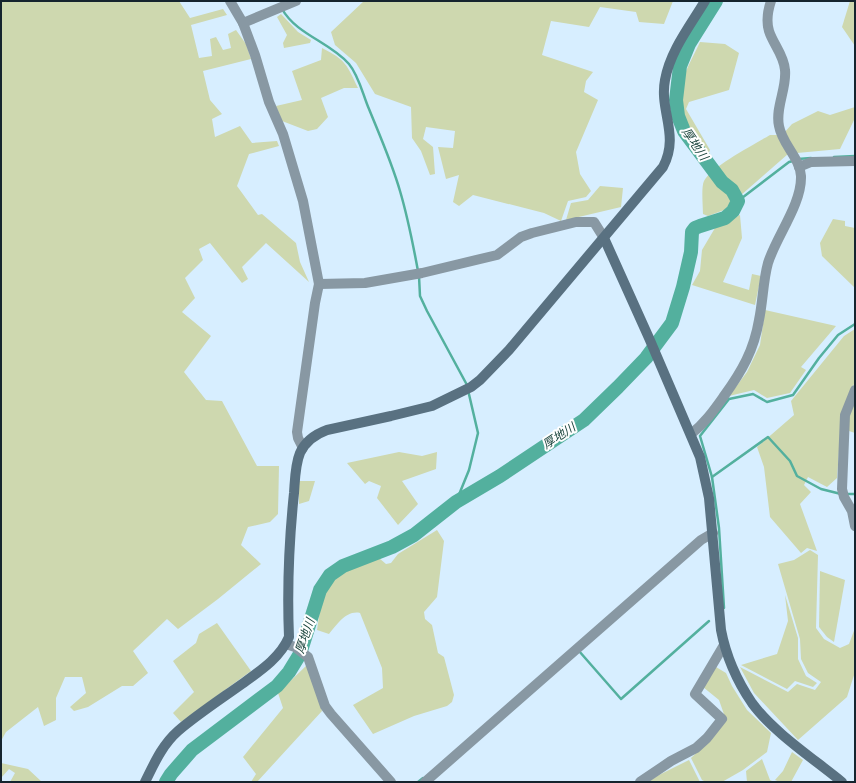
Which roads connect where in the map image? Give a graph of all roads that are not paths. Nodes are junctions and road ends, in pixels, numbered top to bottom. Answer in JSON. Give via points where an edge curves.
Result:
{"nodes":[{"id":1,"x":230,"y":1,"type":"edge"},
{"id":2,"x":296,"y":1,"type":"edge"},
{"id":3,"x":705,"y":1,"type":"edge"},
{"id":4,"x":771,"y":1,"type":"edge"},
{"id":5,"x":243,"y":23,"type":"junction"},
{"id":6,"x":796,"y":161,"type":"junction"},
{"id":7,"x":855,"y":161,"type":"edge"},
{"id":8,"x":604,"y":238,"type":"junction"},
{"id":9,"x":319,"y":284,"type":"junction"},
{"id":10,"x":855,"y":390,"type":"edge"},
{"id":11,"x":690,"y":434,"type":"junction"},
{"id":12,"x":303,"y":448,"type":"junction"},
{"id":13,"x":855,"y":526,"type":"edge"},
{"id":14,"x":713,"y":533,"type":"junction"},
{"id":15,"x":724,"y":645,"type":"junction"},
{"id":16,"x":290,"y":646,"type":"junction"},
{"id":17,"x":145,"y":782,"type":"edge"},
{"id":18,"x":391,"y":782,"type":"edge"},
{"id":19,"x":425,"y":782,"type":"edge"},
{"id":20,"x":640,"y":782,"type":"edge"},
{"id":21,"x":842,"y":782,"type":"edge"}],
"edges":[{"from":1,"to":5,"type":"street"},
{"from":2,"to":5,"type":"street"},
{"from":3,"to":8,"type":"street","via":[[676,49],[665,81],[664,96],[671,137],[668,159]]},
{"from":4,"to":6,"type":"street","via":[[768,11],[769,30],[786,71],[778,118],[779,127]]},
{"from":5,"to":9,"type":"street","via":[[303,201]]},
{"from":6,"to":7,"type":"street"},
{"from":6,"to":11,"type":"street","via":[[801,175],[799,191],[768,263],[760,319],[747,360],[715,409]]},
{"from":8,"to":9,"type":"street","via":[[594,222],[576,222],[521,237],[497,256],[365,283]]},
{"from":8,"to":11,"type":"street"},
{"from":8,"to":12,"type":"street","via":[[509,350],[480,380],[432,406],[319,433]]},
{"from":9,"to":12,"type":"street","via":[[314,303],[297,432]]},
{"from":10,"to":13,"type":"street","via":[[845,415],[843,493],[852,511]]},
{"from":11,"to":14,"type":"street","via":[[704,472]]},
{"from":12,"to":16,"type":"street","via":[[297,462],[290,525],[287,590]]},
{"from":14,"to":15,"type":"street"},
{"from":14,"to":19,"type":"street","via":[[701,540]]},
{"from":15,"to":20,"type":"street","via":[[695,694],[722,718],[696,748]]},
{"from":15,"to":21,"type":"street","via":[[736,676],[752,704],[777,730]]},
{"from":16,"to":17,"type":"street","via":[[178,731],[161,750]]},
{"from":16,"to":18,"type":"street","via":[[306,655],[331,714]]}]}
